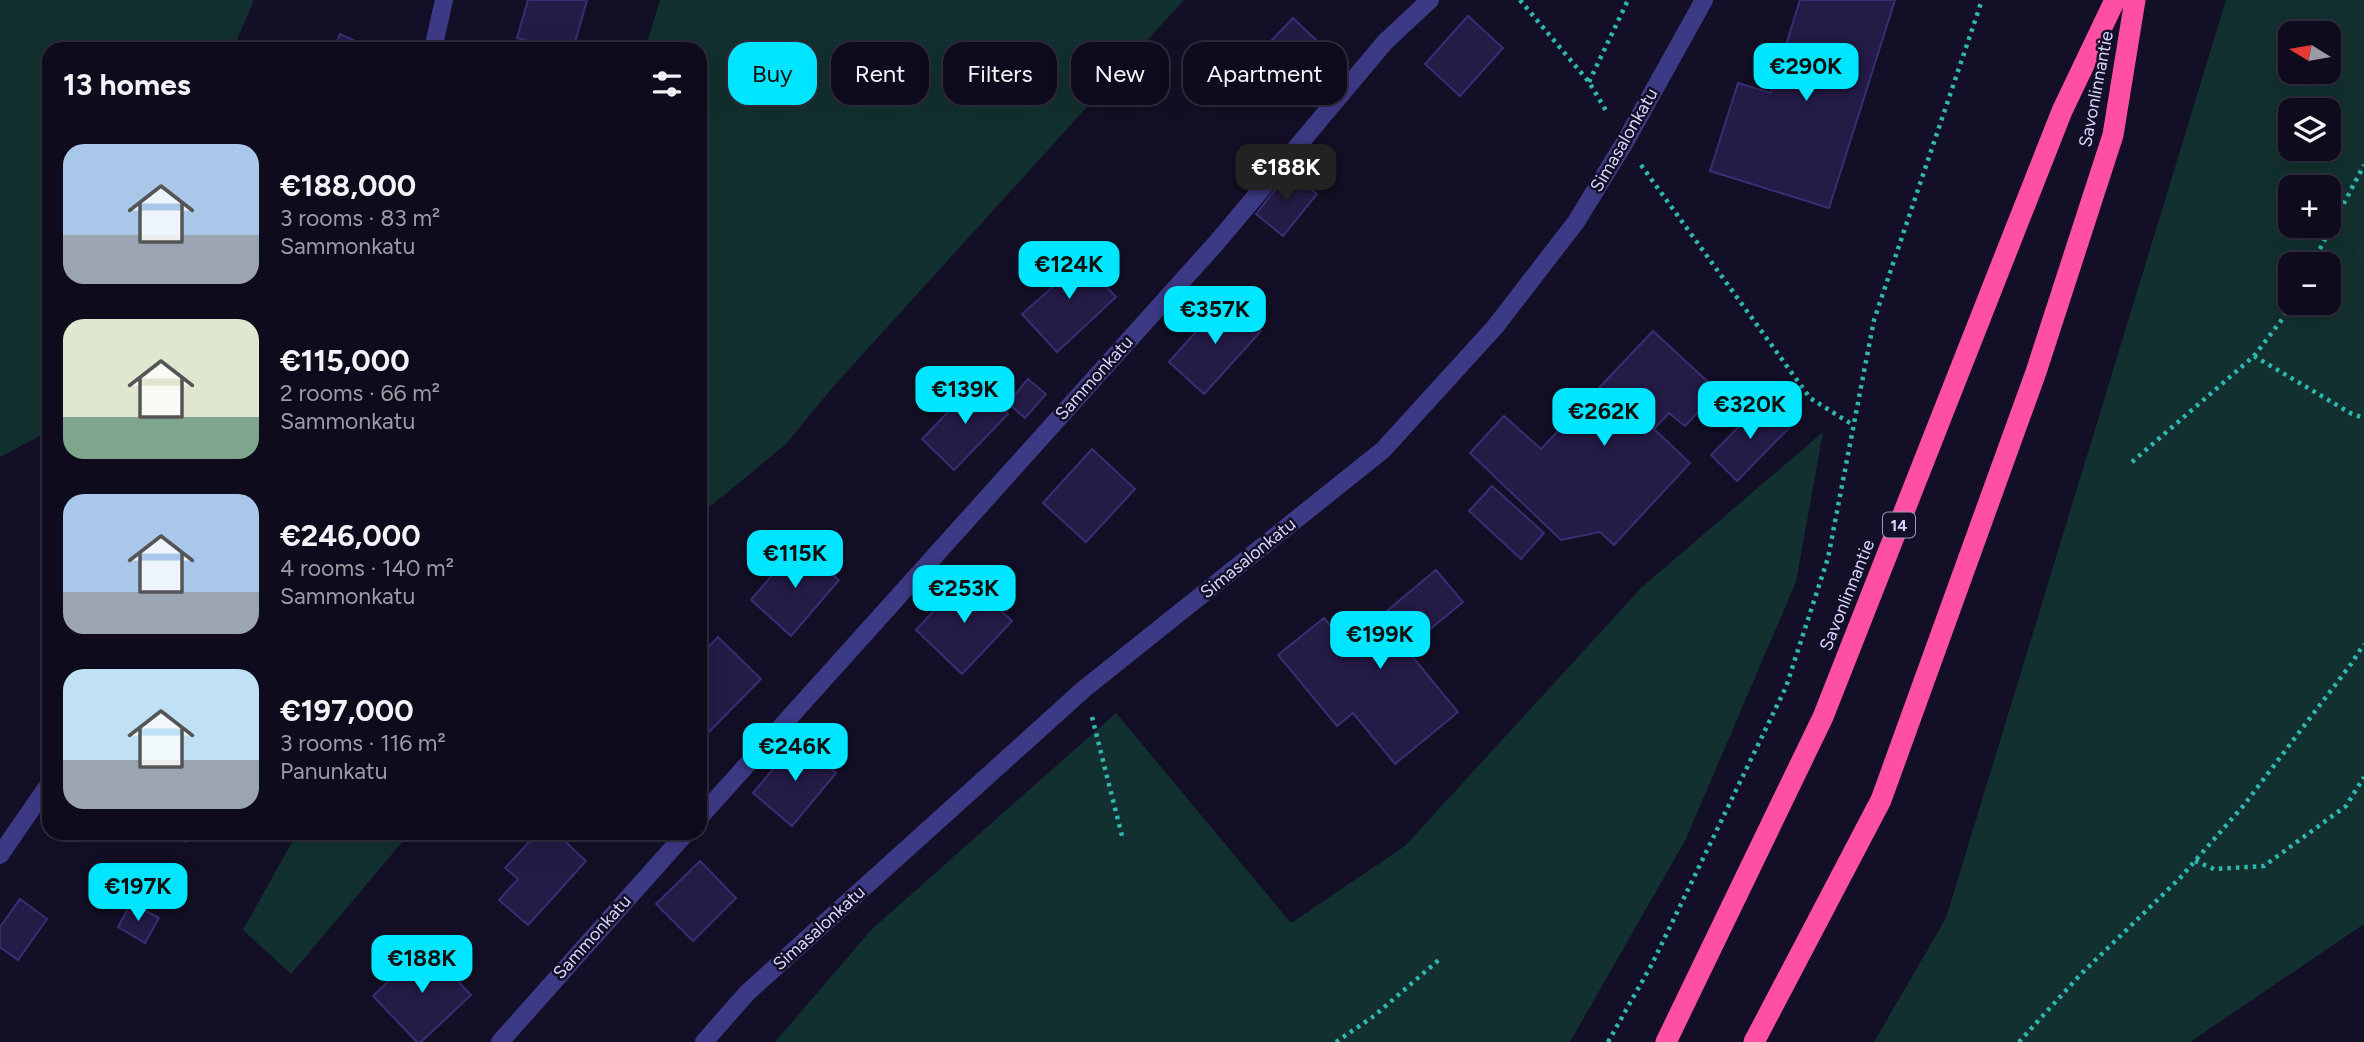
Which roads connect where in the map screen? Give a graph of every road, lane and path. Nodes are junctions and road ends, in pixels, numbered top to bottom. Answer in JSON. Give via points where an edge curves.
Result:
{"nodes":[{"id":1,"x":444,"y":0,"type":"edge"},
{"id":2,"x":1430,"y":0,"type":"edge"},
{"id":3,"x":1520,"y":0,"type":"edge"},
{"id":4,"x":1628,"y":0,"type":"edge"},
{"id":5,"x":1704,"y":0,"type":"edge"},
{"id":6,"x":1982,"y":0,"type":"edge"},
{"id":7,"x":2115,"y":0,"type":"edge"},
{"id":8,"x":2135,"y":0,"type":"edge"},
{"id":9,"x":435,"y":42,"type":"edge"},
{"id":10,"x":1589,"y":82,"type":"junction"},
{"id":11,"x":1625,"y":142,"type":"junction"},
{"id":12,"x":2364,"y":165,"type":"edge"},
{"id":13,"x":2318,"y":252,"type":"edge"},
{"id":14,"x":2285,"y":315,"type":"edge"},
{"id":15,"x":2254,"y":356,"type":"junction"},
{"id":16,"x":2364,"y":418,"type":"edge"},
{"id":17,"x":1853,"y":425,"type":"junction"},
{"id":18,"x":2132,"y":462,"type":"dead end"},
{"id":19,"x":2364,"y":644,"type":"edge"},
{"id":20,"x":1084,"y":689,"type":"junction"},
{"id":21,"x":2364,"y":777,"type":"edge"},
{"id":22,"x":42,"y":794,"type":"edge"},
{"id":23,"x":707,"y":809,"type":"edge"},
{"id":24,"x":680,"y":840,"type":"edge"},
{"id":25,"x":1123,"y":840,"type":"dead end"},
{"id":26,"x":0,"y":855,"type":"edge"},
{"id":27,"x":2195,"y":861,"type":"junction"},
{"id":28,"x":1441,"y":958,"type":"dead end"},
{"id":29,"x":500,"y":1042,"type":"edge"},
{"id":30,"x":705,"y":1042,"type":"edge"},
{"id":31,"x":1336,"y":1042,"type":"edge"},
{"id":32,"x":1608,"y":1042,"type":"edge"},
{"id":33,"x":1666,"y":1042,"type":"edge"},
{"id":34,"x":1754,"y":1042,"type":"edge"},
{"id":35,"x":2019,"y":1042,"type":"edge"}],
"edges":[{"from":1,"to":9,"type":"street"},
{"from":2,"to":23,"type":"street","name":"Sammonkatu","via":[[1385,42],[1218,241]]},
{"from":3,"to":10,"type":"path"},
{"from":4,"to":10,"type":"path"},
{"from":5,"to":11,"type":"street","name":"Simasalonkatu"},
{"from":6,"to":17,"type":"path","via":[[1874,320]]},
{"from":7,"to":33,"type":"highway","name":"Savonlinnantie","number":"14","via":[[2062,111],[1823,717]]},
{"from":8,"to":34,"type":"highway","name":"Savonlinnantie","via":[[2113,135],[2036,372],[1881,800]]},
{"from":10,"to":11,"type":"path"},
{"from":11,"to":17,"type":"path","via":[[1810,398]]},
{"from":11,"to":20,"type":"street","name":"Simasalonkatu","via":[[1576,222],[1495,327],[1382,450]]},
{"from":12,"to":13,"type":"path"},
{"from":14,"to":15,"type":"path"},
{"from":15,"to":16,"type":"path"},
{"from":15,"to":18,"type":"path"},
{"from":17,"to":32,"type":"path","via":[[1828,558],[1786,687],[1652,964]]},
{"from":19,"to":27,"type":"path","via":[[2244,805]]},
{"from":20,"to":25,"type":"path"},
{"from":20,"to":30,"type":"street","name":"Simasalonkatu","via":[[747,993]]},
{"from":21,"to":27,"type":"path","via":[[2346,806],[2264,866],[2214,869]]},
{"from":22,"to":26,"type":"street"},
{"from":24,"to":29,"type":"street","name":"Sammonkatu"},
{"from":27,"to":35,"type":"path"},
{"from":28,"to":31,"type":"path"}]}
